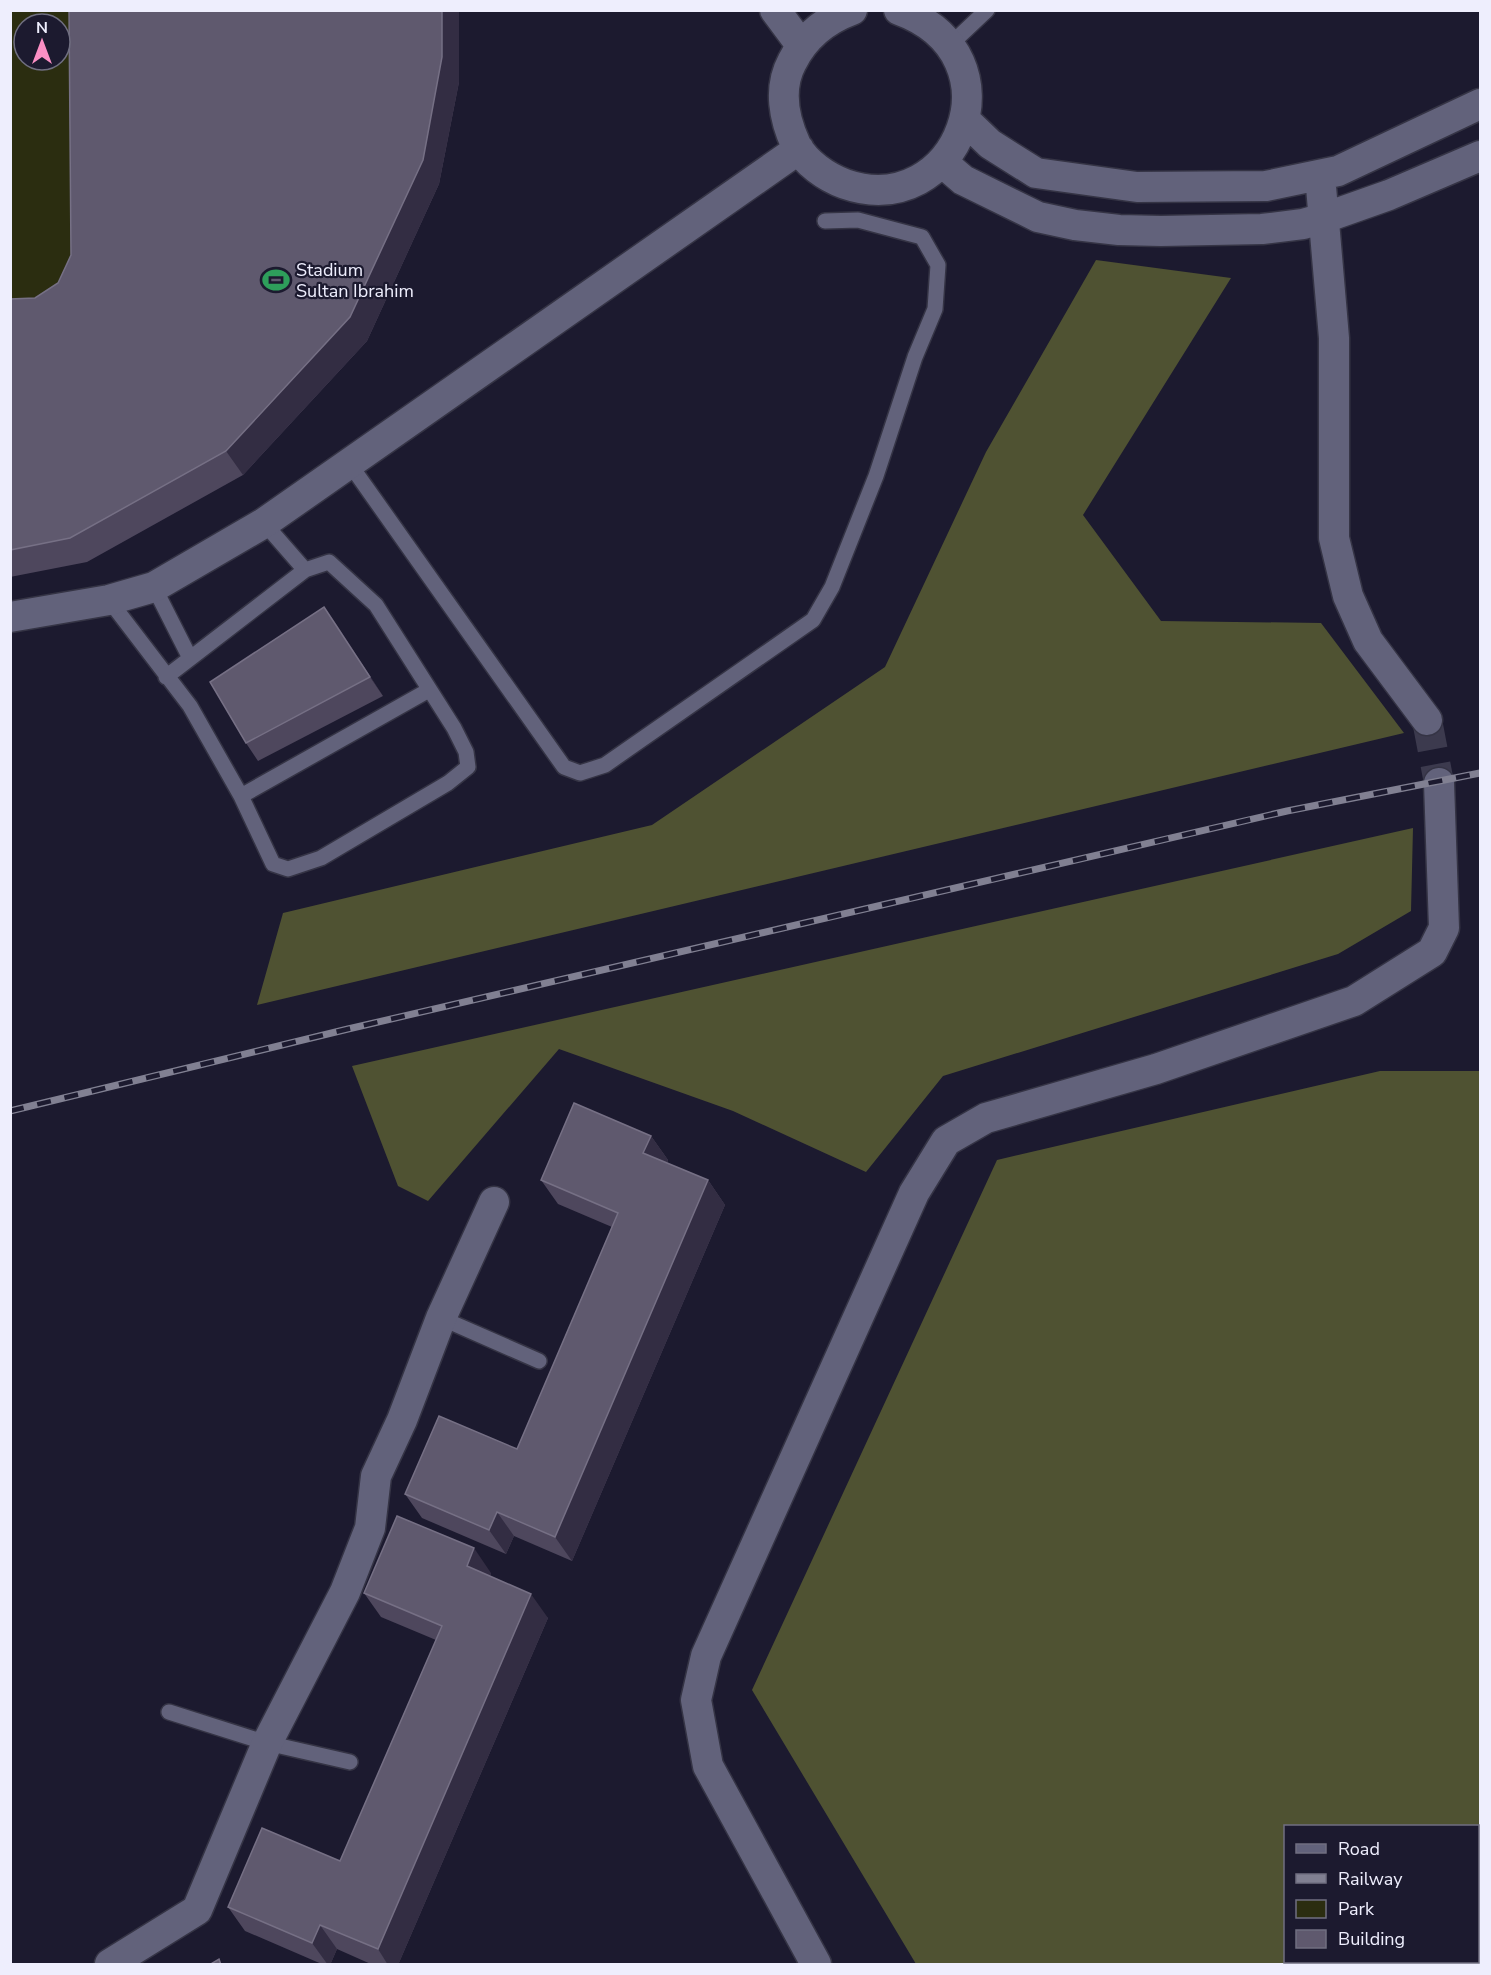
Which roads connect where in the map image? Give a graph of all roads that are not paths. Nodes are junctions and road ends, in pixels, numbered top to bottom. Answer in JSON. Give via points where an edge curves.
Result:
{"nodes":[{"id":1,"x":775,"y":10,"type":"edge"},
{"id":2,"x":899,"y":10,"type":"edge"},
{"id":3,"x":987,"y":10,"type":"edge"},
{"id":4,"x":839,"y":13,"type":"edge"},
{"id":5,"x":801,"y":45,"type":"junction"},
{"id":6,"x":950,"y":45,"type":"junction"},
{"id":7,"x":1480,"y":104,"type":"edge"},
{"id":8,"x":965,"y":120,"type":"junction"},
{"id":9,"x":799,"y":149,"type":"junction"},
{"id":10,"x":1480,"y":156,"type":"edge"},
{"id":11,"x":942,"y":162,"type":"junction"},
{"id":12,"x":1320,"y":175,"type":"junction"},
{"id":13,"x":1324,"y":218,"type":"junction"},
{"id":14,"x":825,"y":221,"type":"dead end"},
{"id":15,"x":349,"y":463,"type":"junction"},
{"id":16,"x":264,"y":523,"type":"junction"},
{"id":17,"x":305,"y":570,"type":"junction"},
{"id":18,"x":154,"y":588,"type":"junction"},
{"id":19,"x":109,"y":600,"type":"junction"},
{"id":20,"x":10,"y":617,"type":"edge"},
{"id":21,"x":190,"y":658,"type":"junction"},
{"id":22,"x":166,"y":677,"type":"junction"},
{"id":23,"x":429,"y":690,"type":"junction"},
{"id":24,"x":1427,"y":720,"type":"tunnel mouth"},
{"id":25,"x":1439,"y":783,"type":"tunnel mouth"},
{"id":26,"x":241,"y":796,"type":"junction"},
{"id":27,"x":494,"y":1202,"type":"dead end"},
{"id":28,"x":441,"y":1318,"type":"junction"},
{"id":29,"x":539,"y":1361,"type":"dead end"},
{"id":30,"x":169,"y":1712,"type":"dead end"},
{"id":31,"x":267,"y":1743,"type":"junction"},
{"id":32,"x":350,"y":1762,"type":"dead end"},
{"id":33,"x":110,"y":1965,"type":"edge"},
{"id":34,"x":816,"y":1965,"type":"edge"}],
"edges":[{"from":1,"to":5,"type":"street"},
{"from":2,"to":6,"type":"street","via":[[918,17]]},
{"from":3,"to":6,"type":"lane"},
{"from":4,"to":5,"type":"street"},
{"from":5,"to":9,"type":"street","via":[[784,86],[789,130]]},
{"from":6,"to":8,"type":"street","via":[[966,81]]},
{"from":7,"to":12,"type":"street","via":[[1338,171]]},
{"from":8,"to":11,"type":"street"},
{"from":8,"to":12,"type":"street","via":[[990,144],[1021,165],[1036,173],[1065,178],[1137,187],[1195,187],[1266,186]]},
{"from":9,"to":11,"type":"street","via":[[814,167],[833,180],[856,188],[903,186]]},
{"from":9,"to":15,"type":"street"},
{"from":10,"to":13,"type":"street"},
{"from":11,"to":13,"type":"street","via":[[963,180],[1038,217],[1075,225],[1161,231],[1262,229]]},
{"from":12,"to":13,"type":"street"},
{"from":13,"to":24,"type":"street","via":[[1334,338],[1334,538],[1348,596],[1368,640]]},
{"from":14,"to":15,"type":"lane","via":[[858,220],[922,237],[938,265],[934,309],[832,588],[813,620],[605,765],[580,773],[564,767]]},
{"from":15,"to":16,"type":"street"},
{"from":16,"to":17,"type":"lane"},
{"from":16,"to":18,"type":"street"},
{"from":17,"to":21,"type":"lane"},
{"from":17,"to":23,"type":"lane","via":[[329,562],[357,586],[376,605]]},
{"from":18,"to":19,"type":"street"},
{"from":18,"to":21,"type":"lane"},
{"from":19,"to":20,"type":"street"},
{"from":19,"to":22,"type":"lane"},
{"from":21,"to":22,"type":"lane"},
{"from":22,"to":26,"type":"lane","via":[[190,706]]},
{"from":23,"to":26,"type":"lane"},
{"from":23,"to":26,"type":"lane","via":[[454,728],[466,752],[468,767],[448,783],[321,858],[288,870],[273,864]]},
{"from":25,"to":34,"type":"street","via":[[1444,928],[1432,952],[1354,1001],[1156,1069],[986,1118],[946,1141],[914,1193],[706,1656],[696,1700],[708,1766]]},
{"from":27,"to":28,"type":"street"},
{"from":28,"to":29,"type":"lane"},
{"from":28,"to":31,"type":"street","via":[[376,1476],[370,1528],[345,1592]]},
{"from":30,"to":31,"type":"lane"},
{"from":31,"to":32,"type":"lane"},
{"from":31,"to":33,"type":"street","via":[[197,1910]]}]}
